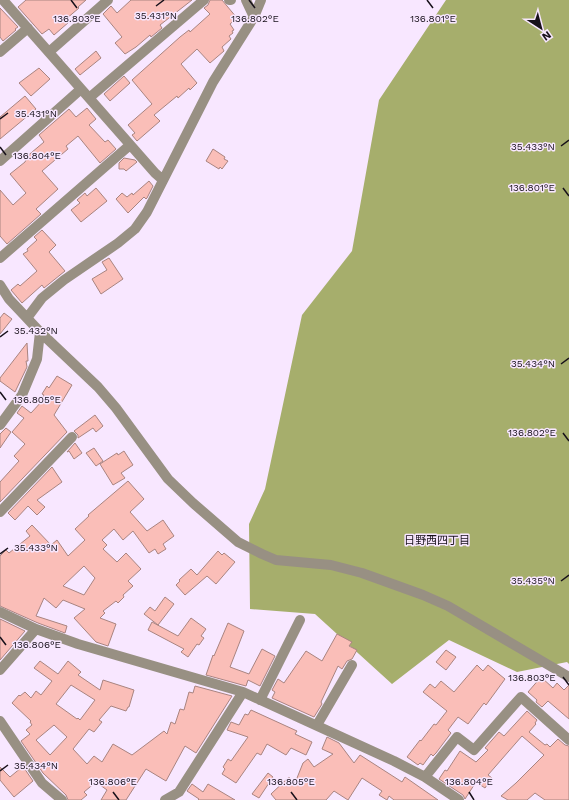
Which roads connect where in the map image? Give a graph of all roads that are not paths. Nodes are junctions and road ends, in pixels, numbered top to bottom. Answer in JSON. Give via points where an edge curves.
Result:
{"nodes":[{"id":1,"x":3,"y":0,"type":"edge"},
{"id":2,"x":108,"y":0,"type":"edge"},
{"id":3,"x":204,"y":0,"type":"edge"},
{"id":4,"x":246,"y":0,"type":"edge"},
{"id":5,"x":261,"y":0,"type":"edge"},
{"id":6,"x":254,"y":17,"type":"junction"},
{"id":7,"x":28,"y":28,"type":"junction"},
{"id":8,"x":0,"y":52,"type":"edge"},
{"id":9,"x":49,"y":52,"type":"junction"},
{"id":10,"x":81,"y":89,"type":"junction"},
{"id":11,"x":89,"y":98,"type":"junction"},
{"id":12,"x":130,"y":145,"type":"junction"},
{"id":13,"x":0,"y":161,"type":"edge"},
{"id":14,"x":163,"y":180,"type":"junction"},
{"id":15,"x":0,"y":258,"type":"edge"},
{"id":16,"x":0,"y":285,"type":"edge"},
{"id":17,"x":27,"y":318,"type":"junction"},
{"id":18,"x":40,"y":332,"type":"junction"},
{"id":19,"x":0,"y":425,"type":"edge"},
{"id":20,"x":72,"y":437,"type":"dead end"},
{"id":21,"x":0,"y":512,"type":"edge"},
{"id":22,"x":0,"y":612,"type":"edge"},
{"id":23,"x":300,"y":620,"type":"dead end"},
{"id":24,"x":36,"y":629,"type":"junction"},
{"id":25,"x":352,"y":665,"type":"dead end"},
{"id":26,"x":0,"y":670,"type":"edge"},
{"id":27,"x":569,"y":677,"type":"edge"},
{"id":28,"x":243,"y":692,"type":"junction"},
{"id":29,"x":260,"y":700,"type":"junction"},
{"id":30,"x":0,"y":721,"type":"edge"},
{"id":31,"x":317,"y":725,"type":"junction"},
{"id":32,"x":569,"y":740,"type":"edge"},
{"id":33,"x":425,"y":777,"type":"junction"},
{"id":34,"x":62,"y":800,"type":"edge"},
{"id":35,"x":165,"y":800,"type":"edge"},
{"id":36,"x":459,"y":800,"type":"edge"}],
"edges":[{"from":1,"to":7,"type":"street"},
{"from":2,"to":9,"type":"street"},
{"from":3,"to":11,"type":"street"},
{"from":4,"to":6,"type":"street"},
{"from":5,"to":6,"type":"street"},
{"from":6,"to":14,"type":"street","via":[[213,82]]},
{"from":7,"to":8,"type":"street"},
{"from":7,"to":9,"type":"street"},
{"from":9,"to":10,"type":"street"},
{"from":10,"to":11,"type":"street"},
{"from":10,"to":13,"type":"street"},
{"from":11,"to":12,"type":"street"},
{"from":12,"to":14,"type":"street"},
{"from":12,"to":15,"type":"street"},
{"from":14,"to":17,"type":"street","via":[[135,229],[42,298]]},
{"from":16,"to":17,"type":"street"},
{"from":17,"to":18,"type":"street"},
{"from":18,"to":19,"type":"street","via":[[37,358],[22,395]]},
{"from":18,"to":27,"type":"street","via":[[98,387],[168,478],[238,542],[276,560],[331,565],[362,573],[423,595],[448,606]]},
{"from":20,"to":21,"type":"street"},
{"from":22,"to":24,"type":"street"},
{"from":23,"to":29,"type":"street"},
{"from":24,"to":26,"type":"street"},
{"from":24,"to":28,"type":"street","via":[[78,644]]},
{"from":25,"to":31,"type":"street"},
{"from":28,"to":29,"type":"street"},
{"from":28,"to":35,"type":"street","via":[[180,792]]},
{"from":29,"to":31,"type":"street"},
{"from":30,"to":34,"type":"street","via":[[42,783]]},
{"from":31,"to":33,"type":"street"},
{"from":32,"to":33,"type":"street","via":[[521,698],[474,750],[457,738]]},
{"from":33,"to":36,"type":"street"}]}
